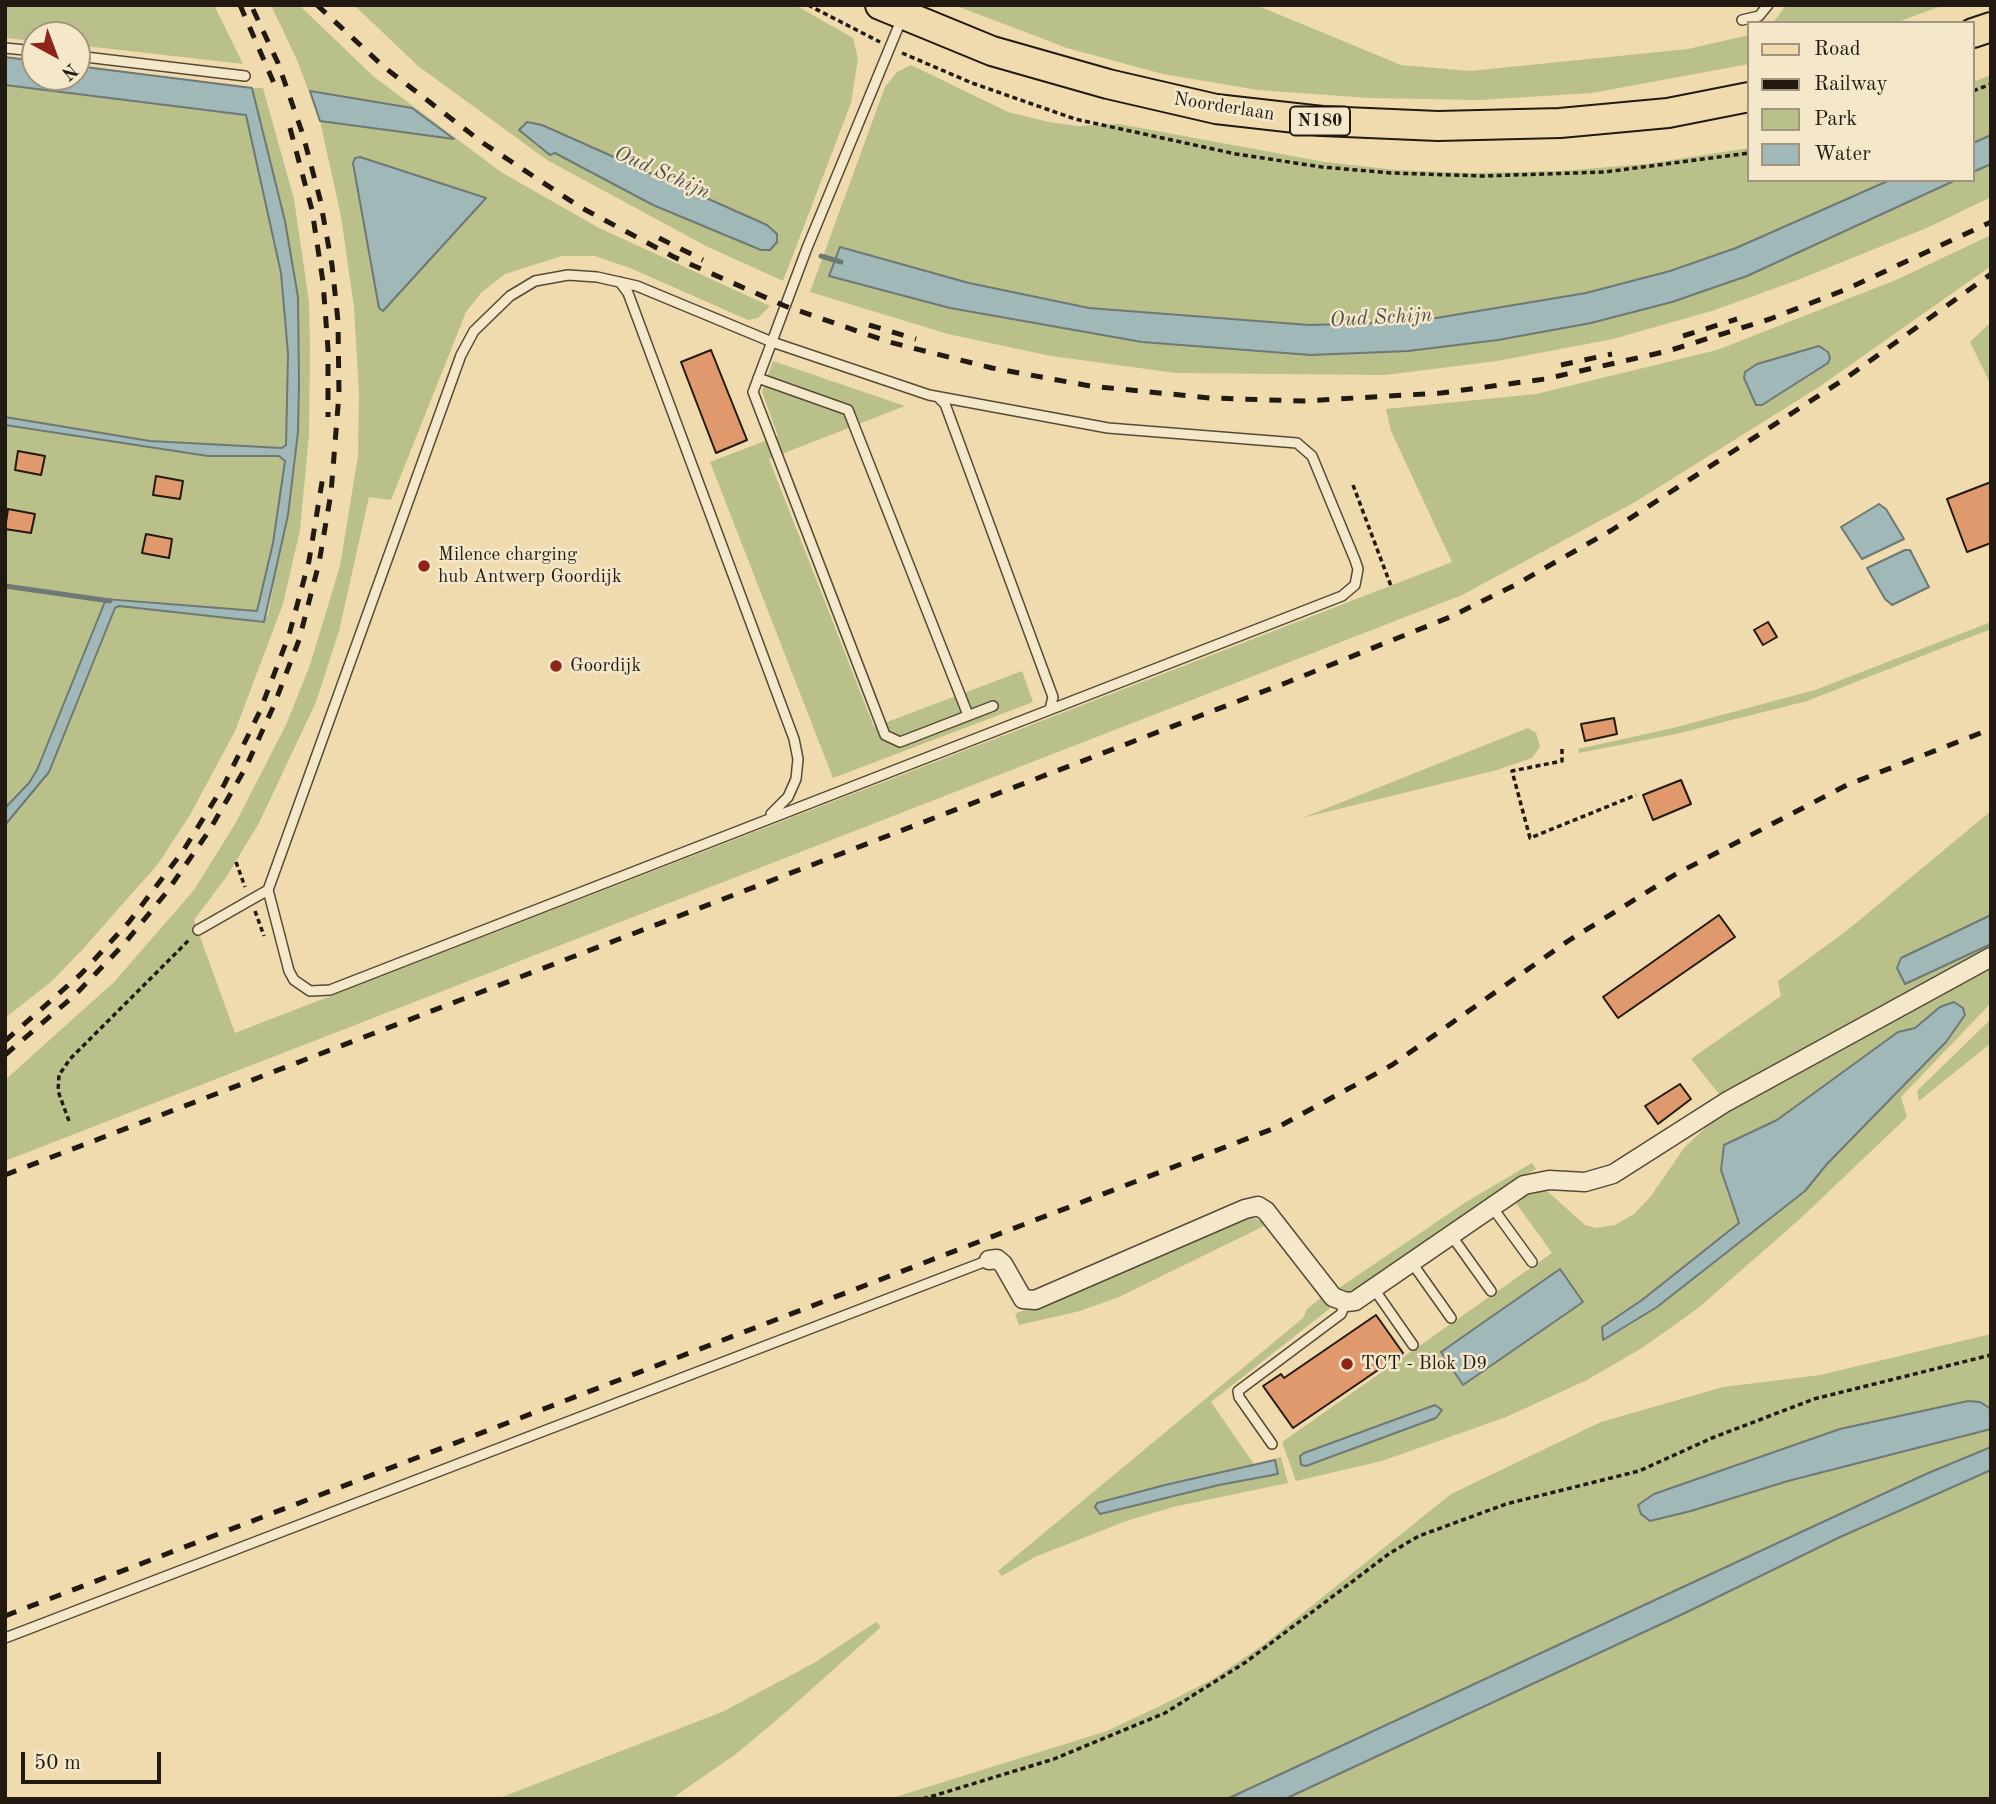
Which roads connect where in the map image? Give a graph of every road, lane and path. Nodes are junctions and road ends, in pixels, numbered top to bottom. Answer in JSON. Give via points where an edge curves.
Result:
{"nodes":[{"id":1,"x":1768,"y":5,"type":"edge"},
{"id":2,"x":891,"y":11,"type":"edge"},
{"id":3,"x":1742,"y":20,"type":"dead end"},
{"id":4,"x":91,"y":58,"type":"edge"},
{"id":5,"x":245,"y":76,"type":"dead end"},
{"id":6,"x":1748,"y":97,"type":"edge"},
{"id":7,"x":620,"y":282,"type":"junction"},
{"id":8,"x":772,"y":342,"type":"junction"},
{"id":9,"x":758,"y":378,"type":"junction"},
{"id":10,"x":938,"y":397,"type":"junction"},
{"id":11,"x":1353,"y":485,"type":"dead end"},
{"id":12,"x":1391,"y":586,"type":"dead end"},
{"id":13,"x":993,"y":706,"type":"dead end"},
{"id":14,"x":1049,"y":710,"type":"junction"},
{"id":15,"x":968,"y":715,"type":"junction"},
{"id":16,"x":1562,"y":749,"type":"dead end"},
{"id":17,"x":1636,"y":795,"type":"dead end"},
{"id":18,"x":758,"y":823,"type":"junction"},
{"id":19,"x":236,"y":862,"type":"dead end"},
{"id":20,"x":268,"y":890,"type":"junction"},
{"id":21,"x":250,"y":900,"type":"junction"},
{"id":22,"x":198,"y":930,"type":"joint"},
{"id":23,"x":269,"y":948,"type":"dead end"},
{"id":24,"x":1991,"y":957,"type":"edge"},
{"id":25,"x":69,"y":1121,"type":"dead end"},
{"id":26,"x":1492,"y":1207,"type":"junction"},
{"id":27,"x":1451,"y":1235,"type":"junction"},
{"id":28,"x":989,"y":1260,"type":"joint"},
{"id":29,"x":1531,"y":1262,"type":"dead end"},
{"id":30,"x":1412,"y":1263,"type":"junction"},
{"id":31,"x":1374,"y":1289,"type":"junction"},
{"id":32,"x":1492,"y":1291,"type":"dead end"},
{"id":33,"x":1346,"y":1302,"type":"junction"},
{"id":34,"x":1451,"y":1318,"type":"dead end"},
{"id":35,"x":1413,"y":1345,"type":"dead end"},
{"id":36,"x":1991,"y":1354,"type":"edge"},
{"id":37,"x":1272,"y":1444,"type":"dead end"},
{"id":38,"x":5,"y":1638,"type":"edge"},
{"id":39,"x":923,"y":1799,"type":"edge"}],
"edges":[{"from":1,"to":3,"type":"lane","via":[[1759,16]]},
{"from":2,"to":6,"type":"main road","name":"Noorderlaan","number":"N180","via":[[992,51],[1108,84],[1216,109],[1322,121],[1438,126],[1560,123],[1668,113]]},
{"from":2,"to":8,"type":"lane"},
{"from":4,"to":5,"type":"lane"},
{"from":7,"to":8,"type":"lane"},
{"from":7,"to":18,"type":"lane","via":[[628,293],[794,739],[796,779],[788,797]]},
{"from":7,"to":20,"type":"lane","via":[[568,275],[535,281],[510,296],[474,331],[461,355]]},
{"from":8,"to":9,"type":"lane"},
{"from":8,"to":10,"type":"lane"},
{"from":9,"to":15,"type":"lane","via":[[848,410]]},
{"from":9,"to":15,"type":"lane","via":[[753,392],[885,735],[900,742]]},
{"from":10,"to":14,"type":"lane","via":[[945,404],[1054,697]]},
{"from":10,"to":14,"type":"lane","via":[[1108,428],[1297,443],[1312,456],[1355,560],[1358,577],[1342,596]]},
{"from":11,"to":12,"type":"path"},
{"from":13,"to":15,"type":"lane"},
{"from":14,"to":18,"type":"lane"},
{"from":16,"to":17,"type":"path","via":[[1562,761],[1512,771],[1530,838]]},
{"from":18,"to":20,"type":"lane","via":[[320,992],[294,980]]},
{"from":19,"to":21,"type":"path"},
{"from":20,"to":21,"type":"lane"},
{"from":21,"to":22,"type":"lane"},
{"from":21,"to":23,"type":"path"},
{"from":22,"to":25,"type":"path","via":[[59,1075],[58,1091]]},
{"from":24,"to":26,"type":"street","via":[[1726,1102],[1613,1174],[1585,1182],[1535,1181]]},
{"from":26,"to":27,"type":"street"},
{"from":26,"to":29,"type":"lane"},
{"from":27,"to":30,"type":"street"},
{"from":27,"to":32,"type":"lane"},
{"from":28,"to":33,"type":"street","via":[[1003,1264],[1023,1299],[1035,1300],[1258,1206],[1266,1210],[1328,1292]]},
{"from":28,"to":38,"type":"lane"},
{"from":30,"to":31,"type":"street"},
{"from":30,"to":34,"type":"lane"},
{"from":31,"to":33,"type":"street"},
{"from":31,"to":35,"type":"lane"},
{"from":33,"to":37,"type":"lane","via":[[1341,1314],[1238,1391]]},
{"from":36,"to":39,"type":"path","via":[[1814,1399],[1639,1471],[1506,1504],[1419,1536],[1246,1662],[1166,1713],[1054,1759]]}]}
